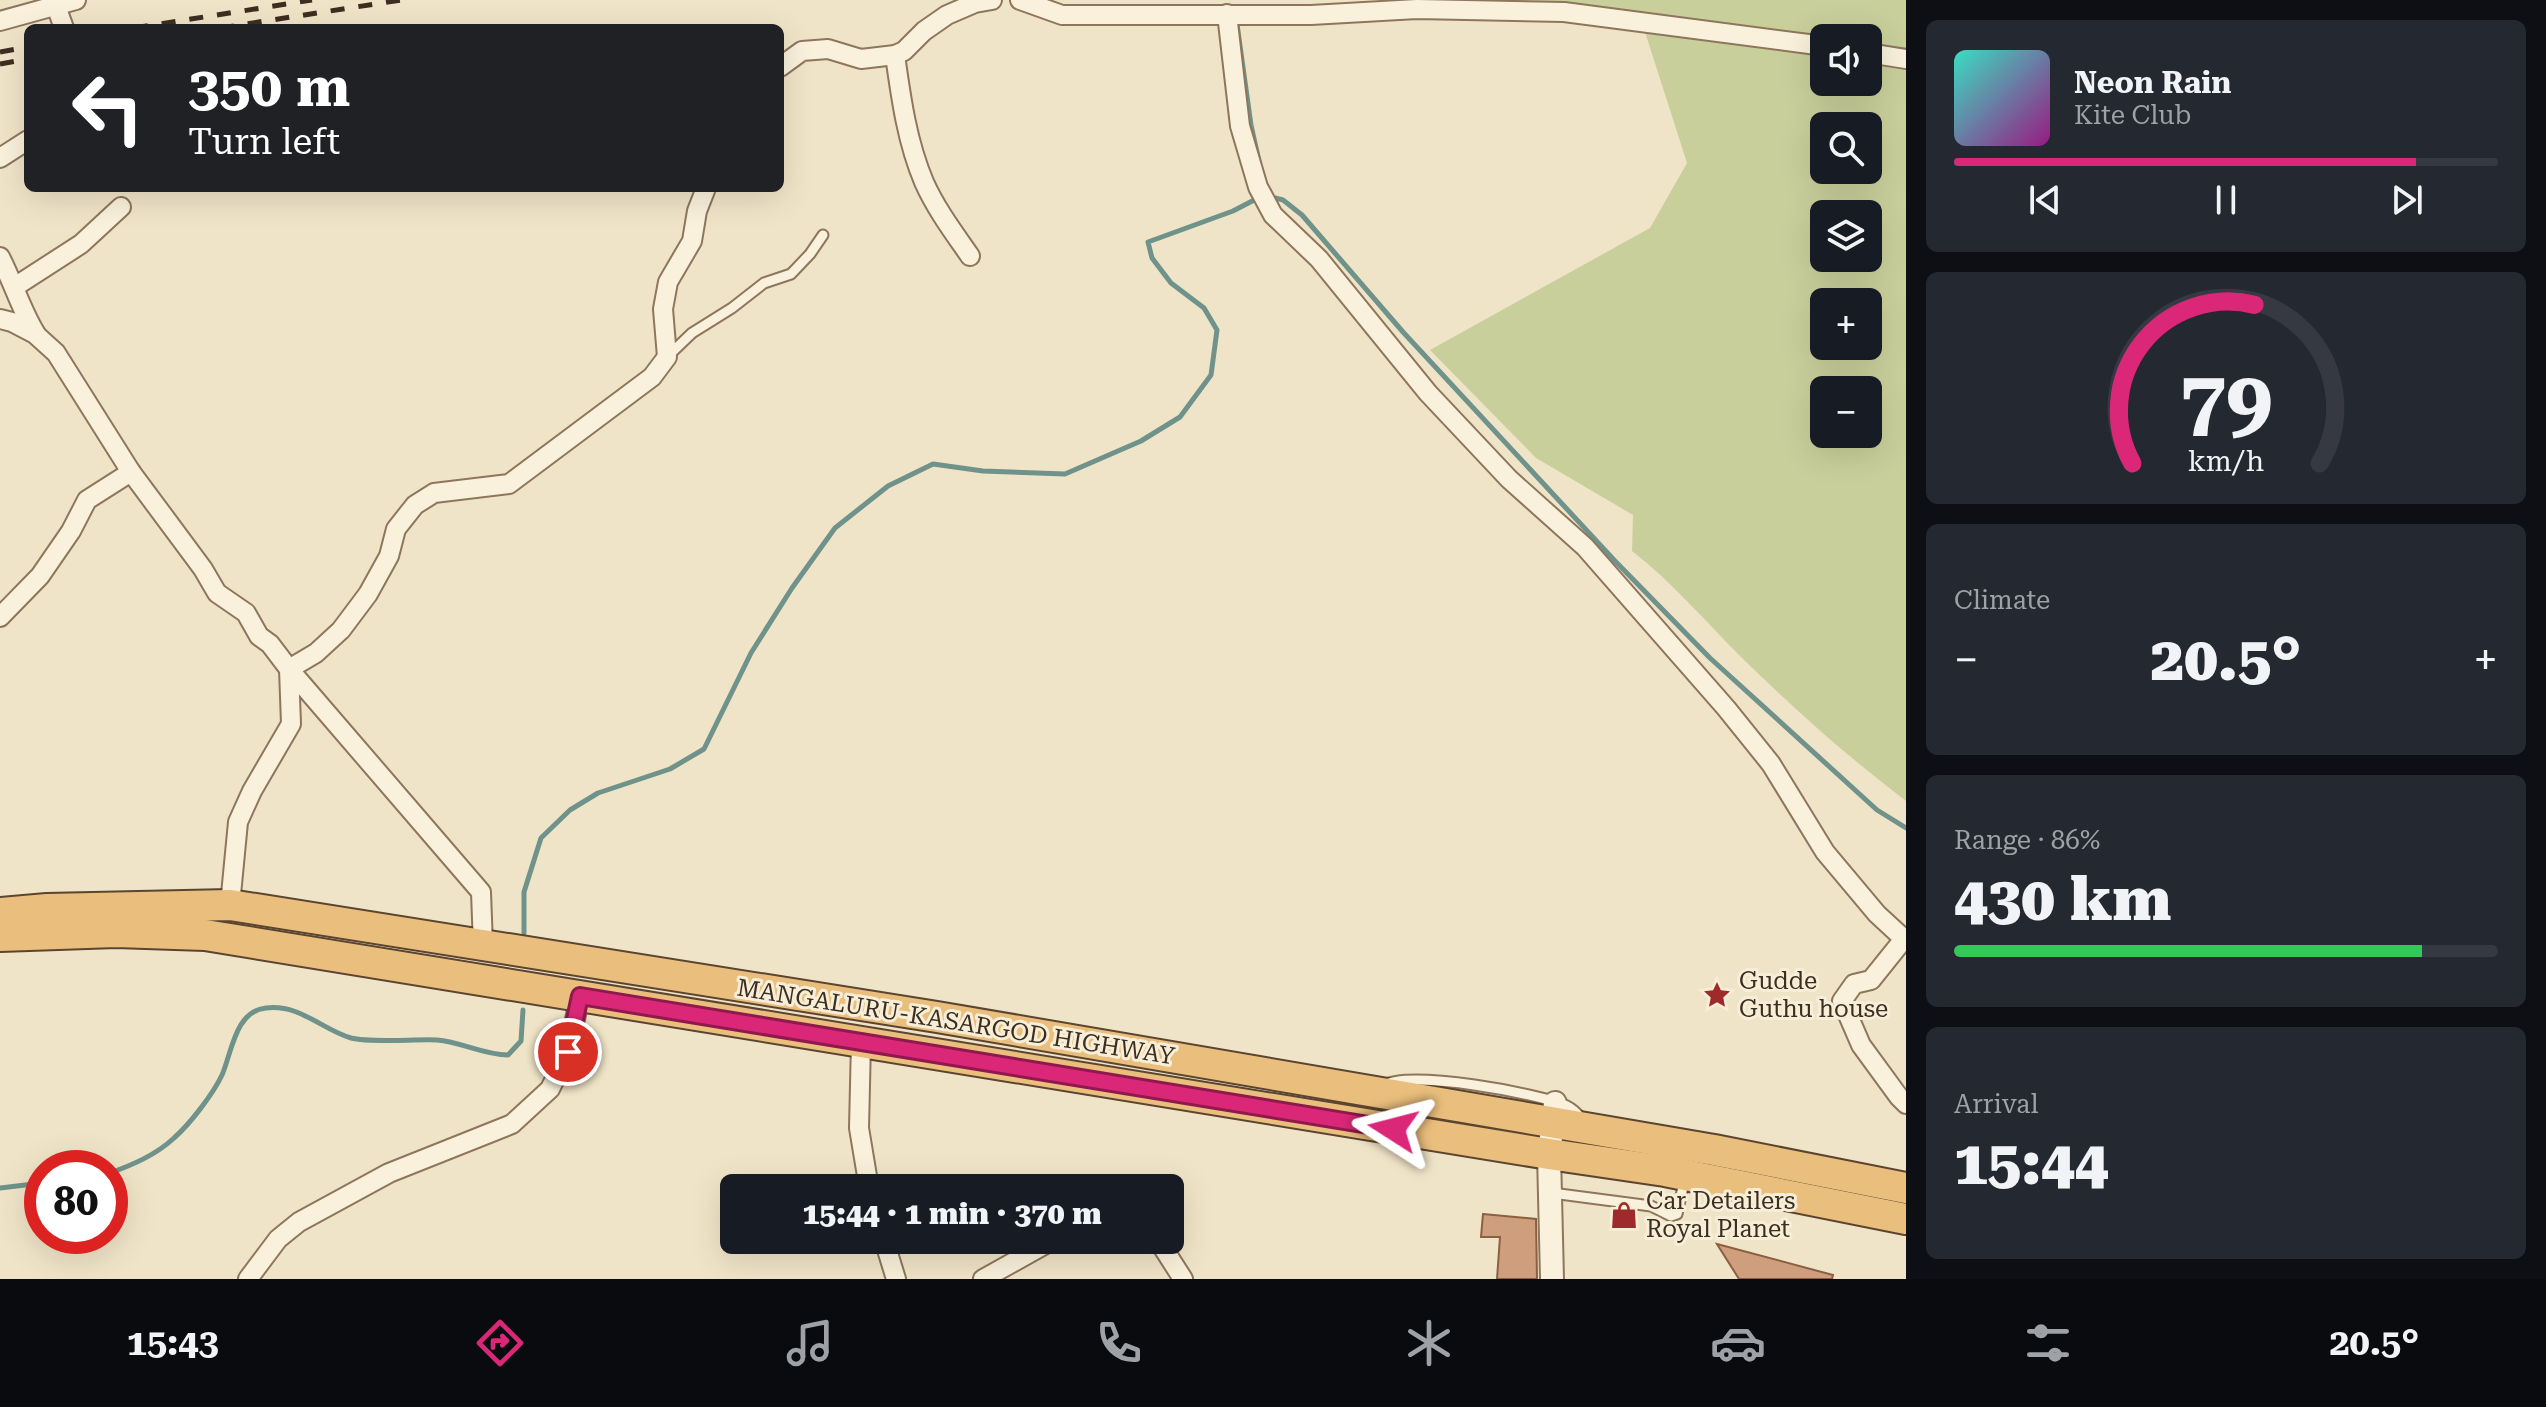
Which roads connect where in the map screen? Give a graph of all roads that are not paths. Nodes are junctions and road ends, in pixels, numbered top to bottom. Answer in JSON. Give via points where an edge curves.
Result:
{"nodes":[{"id":1,"x":76,"y":0,"type":"edge"},
{"id":2,"x":992,"y":0,"type":"edge"},
{"id":3,"x":1020,"y":0,"type":"edge"},
{"id":4,"x":56,"y":6,"type":"junction"},
{"id":5,"x":1074,"y":7,"type":"edge"},
{"id":6,"x":1227,"y":14,"type":"junction"},
{"id":7,"x":0,"y":21,"type":"edge"},
{"id":8,"x":63,"y":24,"type":"edge"},
{"id":9,"x":1810,"y":44,"type":"edge"},
{"id":10,"x":895,"y":55,"type":"junction"},
{"id":11,"x":1882,"y":55,"type":"edge"},
{"id":12,"x":1906,"y":59,"type":"edge"},
{"id":13,"x":784,"y":64,"type":"edge"},
{"id":14,"x":24,"y":143,"type":"edge"},
{"id":15,"x":0,"y":158,"type":"edge"},
{"id":16,"x":704,"y":192,"type":"edge"},
{"id":17,"x":121,"y":207,"type":"dead end"},
{"id":18,"x":823,"y":235,"type":"dead end"},
{"id":19,"x":970,"y":256,"type":"dead end"},
{"id":20,"x":0,"y":257,"type":"edge"},
{"id":21,"x":16,"y":286,"type":"junction"},
{"id":22,"x":0,"y":319,"type":"edge"},
{"id":23,"x":38,"y":336,"type":"junction"},
{"id":24,"x":667,"y":357,"type":"junction"},
{"id":25,"x":131,"y":472,"type":"junction"},
{"id":26,"x":0,"y":617,"type":"edge"},
{"id":27,"x":289,"y":669,"type":"junction"},
{"id":28,"x":230,"y":905,"type":"junction"},
{"id":29,"x":0,"y":913,"type":"edge"},
{"id":30,"x":0,"y":936,"type":"edge"},
{"id":31,"x":483,"y":946,"type":"junction"},
{"id":32,"x":580,"y":996,"type":"junction"},
{"id":33,"x":861,"y":1042,"type":"junction"},
{"id":34,"x":1906,"y":1104,"type":"edge"},
{"id":35,"x":1554,"y":1112,"type":"junction"},
{"id":36,"x":1549,"y":1154,"type":"junction"},
{"id":37,"x":867,"y":1174,"type":"edge"},
{"id":38,"x":1686,"y":1175,"type":"junction"},
{"id":39,"x":1906,"y":1188,"type":"edge"},
{"id":40,"x":1549,"y":1192,"type":"junction"},
{"id":41,"x":1906,"y":1219,"type":"edge"},
{"id":42,"x":888,"y":1254,"type":"edge"},
{"id":43,"x":1028,"y":1254,"type":"edge"},
{"id":44,"x":1167,"y":1254,"type":"edge"},
{"id":45,"x":248,"y":1279,"type":"edge"},
{"id":46,"x":895,"y":1279,"type":"edge"},
{"id":47,"x":983,"y":1279,"type":"edge"},
{"id":48,"x":1183,"y":1279,"type":"edge"},
{"id":49,"x":1552,"y":1279,"type":"edge"}],
"edges":[{"from":1,"to":4,"type":"street"},
{"from":2,"to":10,"type":"street","via":[[947,15]]},
{"from":3,"to":5,"type":"street","via":[[1062,15]]},
{"from":4,"to":7,"type":"street"},
{"from":4,"to":8,"type":"street"},
{"from":5,"to":6,"type":"street"},
{"from":6,"to":9,"type":"street","via":[[1564,12]]},
{"from":6,"to":34,"type":"street","via":[[1240,126],[1273,215],[1319,259],[1428,393],[1509,479],[1585,547],[1717,698],[1771,764],[1825,852],[1904,939],[1871,980],[1854,984],[1842,1001],[1861,1045]]},
{"from":10,"to":13,"type":"street","via":[[861,59],[828,49],[802,51]]},
{"from":10,"to":19,"type":"street","via":[[910,142],[924,183]]},
{"from":11,"to":12,"type":"street"},
{"from":14,"to":15,"type":"street"},
{"from":16,"to":24,"type":"street","via":[[692,241],[668,282],[663,309]]},
{"from":17,"to":21,"type":"street","via":[[81,244]]},
{"from":18,"to":24,"type":"lane","via":[[791,274],[764,283]]},
{"from":20,"to":21,"type":"street"},
{"from":21,"to":23,"type":"street"},
{"from":22,"to":23,"type":"street"},
{"from":23,"to":25,"type":"street","via":[[56,353]]},
{"from":24,"to":27,"type":"street","via":[[652,377],[509,484],[434,493],[415,505],[396,529],[389,556],[368,594],[341,630]]},
{"from":25,"to":26,"type":"street","via":[[87,500],[40,576]]},
{"from":25,"to":27,"type":"street","via":[[217,593],[246,613]]},
{"from":27,"to":28,"type":"street","via":[[291,724],[238,822]]},
{"from":27,"to":31,"type":"street","via":[[481,892]]},
{"from":28,"to":29,"type":"highway","name":"MANGALURU-KASARGOD HIGHWAY"},
{"from":28,"to":31,"type":"highway","name":"MANGALURU-KASARGOD HIGHWAY"},
{"from":30,"to":32,"type":"highway","via":[[205,935]]},
{"from":31,"to":35,"type":"highway","name":"MANGALURU-KASARGOD HIGHWAY","via":[[1375,1092]]},
{"from":32,"to":33,"type":"highway"},
{"from":32,"to":45,"type":"street","via":[[568,1052],[550,1089],[512,1124],[389,1173],[299,1222],[278,1239]]},
{"from":33,"to":36,"type":"highway"},
{"from":33,"to":37,"type":"street","via":[[859,1128]]},
{"from":35,"to":36,"type":"street"},
{"from":35,"to":39,"type":"highway","name":"MANGALURU-KASARGOD HIGHWAY","via":[[1587,1128]]},
{"from":36,"to":38,"type":"highway"},
{"from":36,"to":40,"type":"street"},
{"from":38,"to":40,"type":"lane","via":[[1677,1214],[1671,1216],[1651,1206]]},
{"from":38,"to":41,"type":"highway"},
{"from":40,"to":49,"type":"street"},
{"from":42,"to":46,"type":"street"},
{"from":43,"to":47,"type":"street"},
{"from":44,"to":48,"type":"street"}]}
